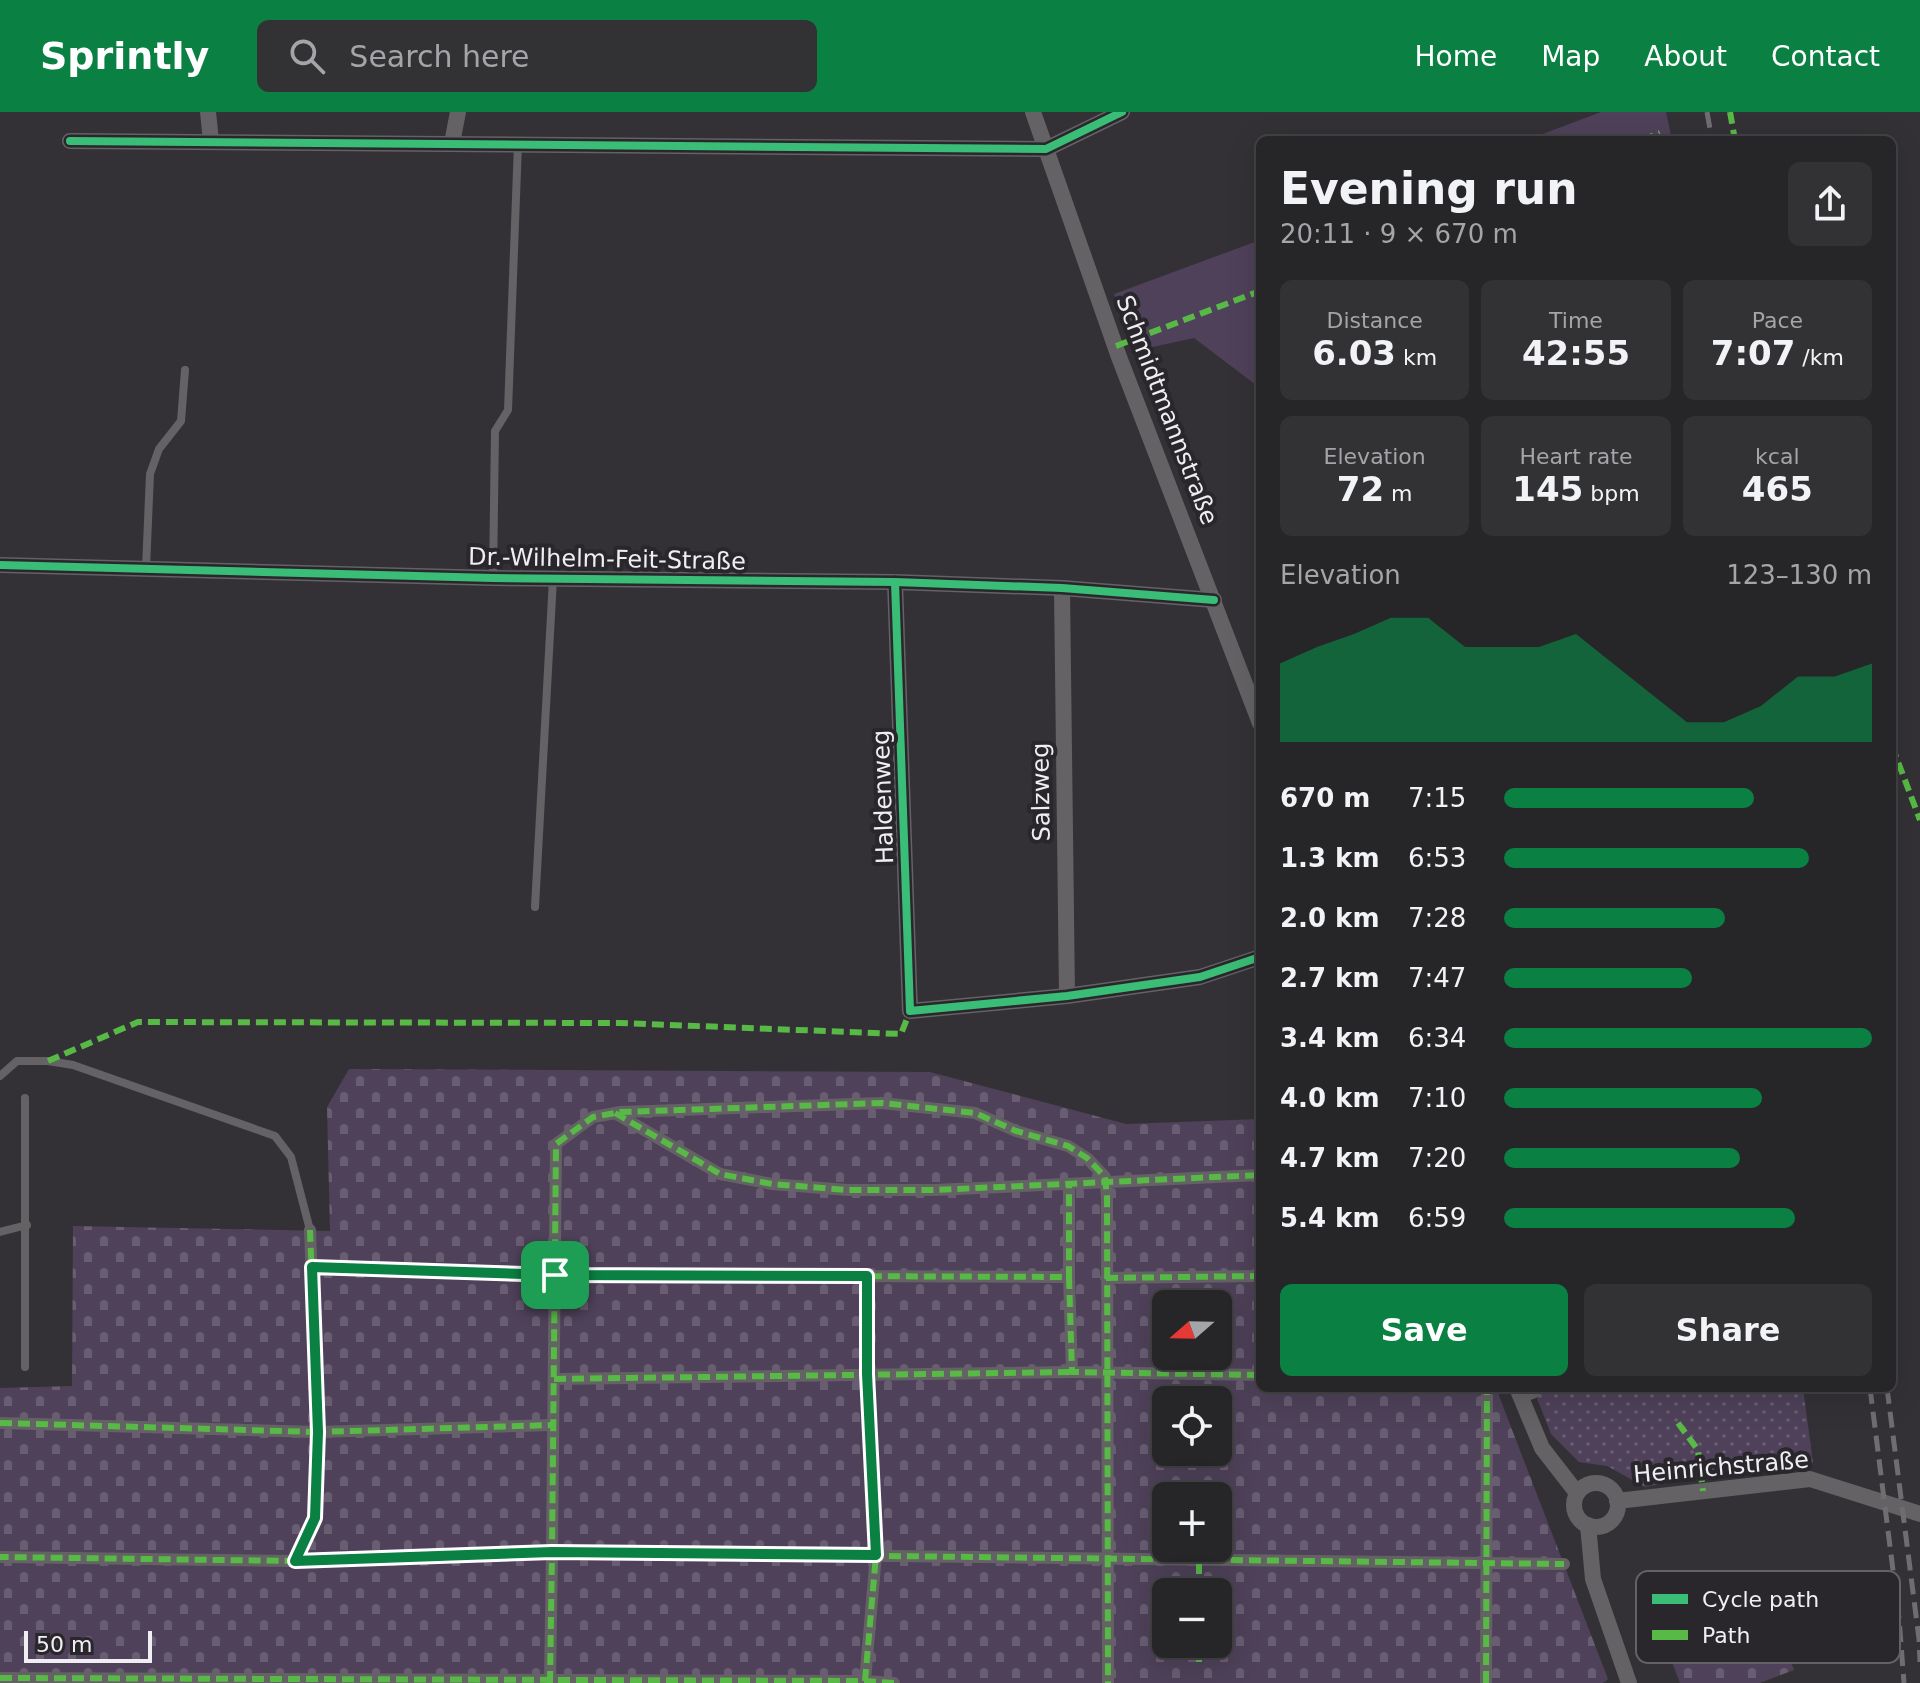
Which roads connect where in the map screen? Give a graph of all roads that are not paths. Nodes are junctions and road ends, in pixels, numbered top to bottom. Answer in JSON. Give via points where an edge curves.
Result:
{"nodes":[{"id":1,"x":208,"y":112,"type":"edge"},
{"id":2,"x":458,"y":112,"type":"edge"},
{"id":3,"x":1033,"y":112,"type":"edge"},
{"id":4,"x":1122,"y":112,"type":"edge"},
{"id":5,"x":70,"y":141,"type":"dead end"},
{"id":6,"x":211,"y":141,"type":"junction"},
{"id":7,"x":452,"y":143,"type":"junction"},
{"id":8,"x":518,"y":144,"type":"junction"},
{"id":9,"x":1046,"y":149,"type":"junction"},
{"id":10,"x":185,"y":370,"type":"dead end"},
{"id":11,"x":0,"y":565,"type":"edge"},
{"id":12,"x":146,"y":568,"type":"junction"},
{"id":13,"x":493,"y":578,"type":"junction"},
{"id":14,"x":553,"y":579,"type":"junction"},
{"id":15,"x":895,"y":582,"type":"junction"},
{"id":16,"x":1062,"y":588,"type":"junction"},
{"id":17,"x":1214,"y":600,"type":"junction"},
{"id":18,"x":1256,"y":712,"type":"edge"},
{"id":19,"x":535,"y":907,"type":"dead end"},
{"id":20,"x":1256,"y":958,"type":"edge"},
{"id":21,"x":1067,"y":996,"type":"junction"},
{"id":22,"x":0,"y":1076,"type":"edge"},
{"id":23,"x":25,"y":1098,"type":"dead end"},
{"id":24,"x":615,"y":1113,"type":"junction"},
{"id":25,"x":1256,"y":1175,"type":"edge"},
{"id":26,"x":1105,"y":1182,"type":"junction"},
{"id":27,"x":1069,"y":1184,"type":"junction"},
{"id":28,"x":27,"y":1225,"type":"junction"},
{"id":29,"x":310,"y":1230,"type":"joint"},
{"id":30,"x":0,"y":1232,"type":"edge"},
{"id":31,"x":312,"y":1267,"type":"junction"},
{"id":32,"x":555,"y":1275,"type":"junction"},
{"id":33,"x":867,"y":1276,"type":"junction"},
{"id":34,"x":1256,"y":1276,"type":"edge"},
{"id":35,"x":1069,"y":1277,"type":"junction"},
{"id":36,"x":1106,"y":1278,"type":"junction"},
{"id":37,"x":25,"y":1367,"type":"dead end"},
{"id":38,"x":1072,"y":1372,"type":"junction"},
{"id":39,"x":867,"y":1374,"type":"junction"},
{"id":40,"x":1106,"y":1374,"type":"junction"},
{"id":41,"x":1256,"y":1375,"type":"edge"},
{"id":42,"x":554,"y":1379,"type":"junction"},
{"id":43,"x":1487,"y":1392,"type":"edge"},
{"id":44,"x":1525,"y":1393,"type":"edge"},
{"id":45,"x":0,"y":1423,"type":"edge"},
{"id":46,"x":553,"y":1425,"type":"junction"},
{"id":47,"x":318,"y":1432,"type":"junction"},
{"id":48,"x":1577,"y":1493,"type":"junction"},
{"id":49,"x":1617,"y":1501,"type":"junction"},
{"id":50,"x":1920,"y":1514,"type":"edge"},
{"id":51,"x":1588,"y":1525,"type":"junction"},
{"id":52,"x":552,"y":1552,"type":"junction"},
{"id":53,"x":876,"y":1555,"type":"junction"},
{"id":54,"x":0,"y":1557,"type":"edge"},
{"id":55,"x":1107,"y":1559,"type":"junction"},
{"id":56,"x":295,"y":1561,"type":"junction"},
{"id":57,"x":1488,"y":1563,"type":"junction"},
{"id":58,"x":1564,"y":1564,"type":"dead end"},
{"id":59,"x":0,"y":1678,"type":"edge"},
{"id":60,"x":865,"y":1681,"type":"junction"},
{"id":61,"x":550,"y":1682,"type":"edge"},
{"id":62,"x":894,"y":1683,"type":"edge"},
{"id":63,"x":1108,"y":1683,"type":"edge"},
{"id":64,"x":1486,"y":1683,"type":"edge"},
{"id":65,"x":1629,"y":1683,"type":"edge"}],
"edges":[{"from":1,"to":6,"type":"street"},
{"from":2,"to":7,"type":"street"},
{"from":3,"to":9,"type":"street","name":"Schmidtmannstraße"},
{"from":4,"to":9,"type":"street"},
{"from":5,"to":6,"type":"street"},
{"from":6,"to":7,"type":"street"},
{"from":7,"to":8,"type":"street"},
{"from":8,"to":9,"type":"street"},
{"from":8,"to":13,"type":"lane","via":[[508,410],[495,431]]},
{"from":9,"to":17,"type":"street","name":"Schmidtmannstraße","via":[[1119,357]]},
{"from":10,"to":12,"type":"lane","via":[[181,421],[159,449],[150,474]]},
{"from":11,"to":12,"type":"street","name":"Dr.-Wilhelm-Feit-Straße"},
{"from":12,"to":13,"type":"street","name":"Dr.-Wilhelm-Feit-Straße"},
{"from":13,"to":14,"type":"street","name":"Dr.-Wilhelm-Feit-Straße"},
{"from":14,"to":15,"type":"street","name":"Dr.-Wilhelm-Feit-Straße"},
{"from":14,"to":19,"type":"lane"},
{"from":15,"to":16,"type":"street","name":"Dr.-Wilhelm-Feit-Straße"},
{"from":15,"to":21,"type":"street","name":"Haldenweg","via":[[910,1011]]},
{"from":16,"to":17,"type":"street","name":"Dr.-Wilhelm-Feit-Straße"},
{"from":16,"to":21,"type":"street","name":"Salzweg"},
{"from":17,"to":18,"type":"street","name":"Schmidtmannstraße"},
{"from":20,"to":21,"type":"street","via":[[1200,977]]},
{"from":22,"to":29,"type":"lane","via":[[17,1061],[73,1065],[275,1136],[291,1157]]},
{"from":23,"to":28,"type":"lane"},
{"from":24,"to":26,"type":"street","via":[[882,1103],[975,1113],[1068,1146],[1087,1158]]},
{"from":24,"to":27,"type":"street","via":[[720,1174],[772,1184],[848,1190]]},
{"from":24,"to":32,"type":"street","via":[[593,1117],[556,1144]]},
{"from":25,"to":26,"type":"street"},
{"from":26,"to":27,"type":"street"},
{"from":26,"to":36,"type":"street"},
{"from":27,"to":35,"type":"street"},
{"from":28,"to":30,"type":"lane"},
{"from":28,"to":37,"type":"lane"},
{"from":29,"to":31,"type":"street"},
{"from":31,"to":32,"type":"street"},
{"from":31,"to":47,"type":"street"},
{"from":32,"to":33,"type":"street"},
{"from":32,"to":42,"type":"street"},
{"from":33,"to":35,"type":"street"},
{"from":33,"to":39,"type":"street"},
{"from":34,"to":36,"type":"street"},
{"from":35,"to":38,"type":"street"},
{"from":36,"to":40,"type":"street"},
{"from":38,"to":39,"type":"street"},
{"from":38,"to":40,"type":"street"},
{"from":39,"to":42,"type":"street"},
{"from":39,"to":53,"type":"street"},
{"from":40,"to":41,"type":"street"},
{"from":40,"to":55,"type":"street"},
{"from":42,"to":46,"type":"street"},
{"from":43,"to":57,"type":"street"},
{"from":44,"to":48,"type":"street","via":[[1542,1448]]},
{"from":45,"to":47,"type":"street"},
{"from":46,"to":47,"type":"street"},
{"from":46,"to":52,"type":"street"},
{"from":47,"to":56,"type":"street","via":[[315,1518]]},
{"from":48,"to":49,"type":"street","via":[[1591,1483],[1603,1484]]},
{"from":48,"to":51,"type":"street","via":[[1577,1517]]},
{"from":49,"to":50,"type":"street","name":"Heinrichstraße","via":[[1810,1479]]},
{"from":49,"to":51,"type":"street","via":[[1612,1520]]},
{"from":51,"to":65,"type":"street","via":[[1593,1579]]},
{"from":52,"to":53,"type":"street"},
{"from":52,"to":56,"type":"street"},
{"from":52,"to":61,"type":"street"},
{"from":53,"to":55,"type":"street"},
{"from":53,"to":60,"type":"street"},
{"from":54,"to":56,"type":"street"},
{"from":55,"to":57,"type":"street"},
{"from":55,"to":63,"type":"street"},
{"from":57,"to":58,"type":"street"},
{"from":57,"to":64,"type":"street"},
{"from":59,"to":61,"type":"street"},
{"from":60,"to":61,"type":"street"},
{"from":60,"to":62,"type":"street"}]}
